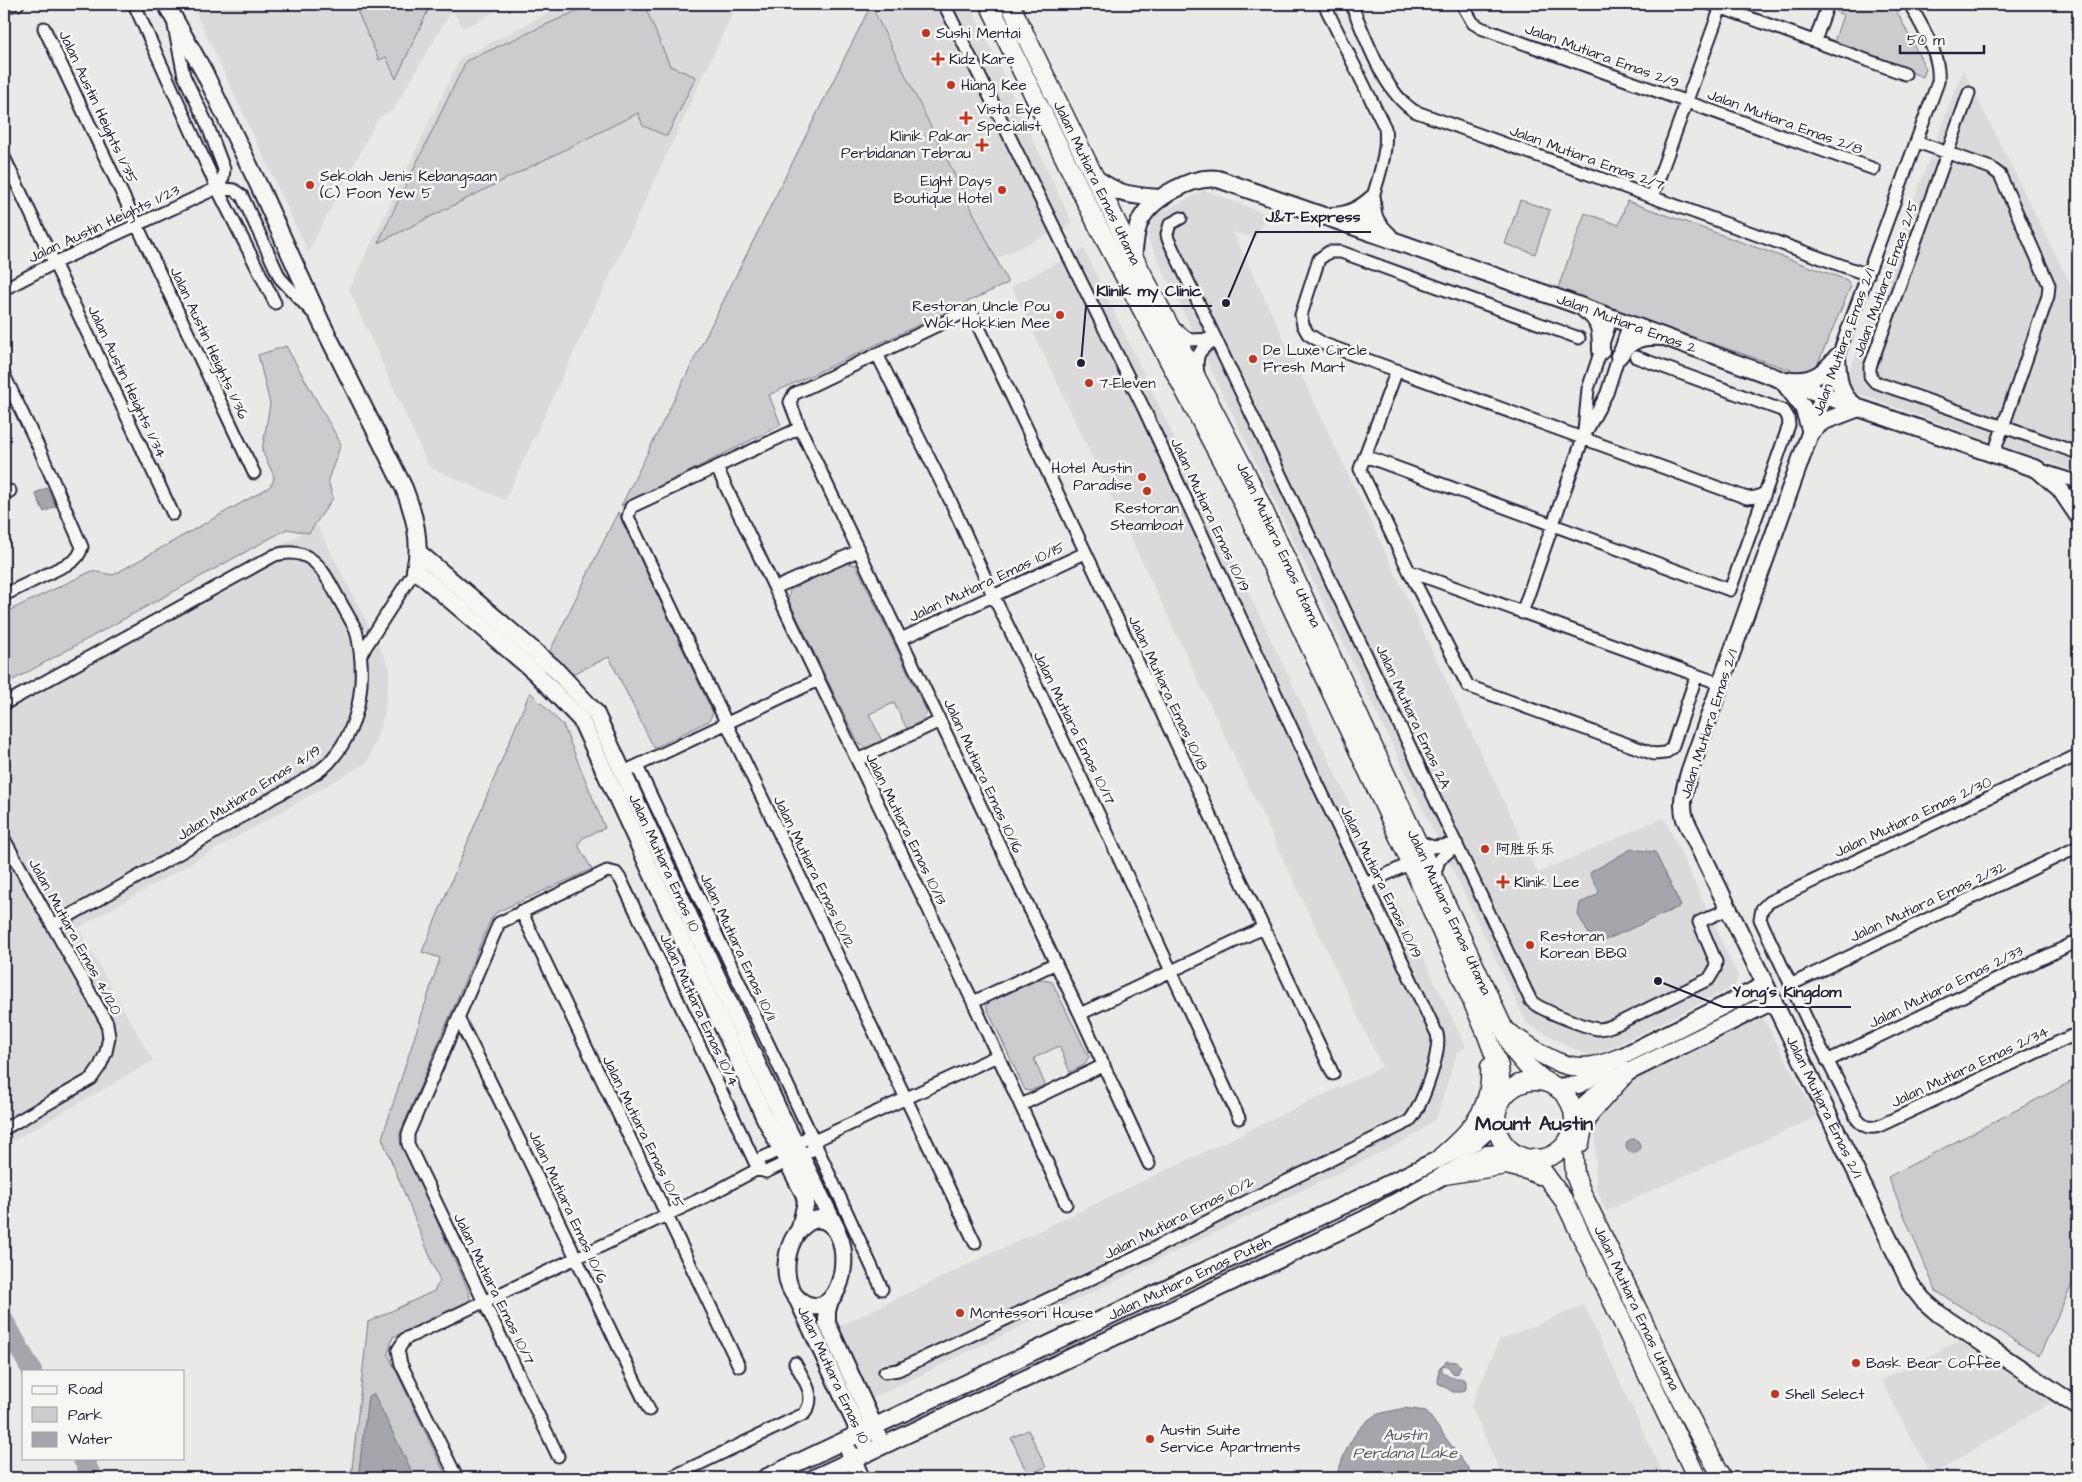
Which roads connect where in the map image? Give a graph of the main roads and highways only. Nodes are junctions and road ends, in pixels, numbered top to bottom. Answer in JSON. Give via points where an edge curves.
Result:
{"nodes":[{"id":1,"x":989,"y":4,"type":"edge"},
{"id":2,"x":1010,"y":4,"type":"edge"},
{"id":3,"x":997,"y":12,"type":"edge"},
{"id":4,"x":1504,"y":1031,"type":"junction"},
{"id":5,"x":1487,"y":1036,"type":"junction"},
{"id":6,"x":1552,"y":1085,"type":"junction"},
{"id":7,"x":1502,"y":1099,"type":"junction"},
{"id":8,"x":1573,"y":1124,"type":"junction"},
{"id":9,"x":1441,"y":1157,"type":"road end"},
{"id":10,"x":1533,"y":1158,"type":"junction"},
{"id":11,"x":1445,"y":1175,"type":"road end"},
{"id":12,"x":1582,"y":1196,"type":"junction"},
{"id":13,"x":1565,"y":1202,"type":"junction"},
{"id":14,"x":1697,"y":1478,"type":"edge"},
{"id":15,"x":1723,"y":1478,"type":"edge"}],
"edges":[{"from":1,"to":3,"type":"main road","name":"Jalan Mutiara Emas Utama"},
{"from":2,"to":4,"type":"main road","name":"Jalan Mutiara Emas Utama","via":[[1133,256],[1248,477]]},
{"from":3,"to":5,"type":"main road","name":"Jalan Mutiara Emas Utama","via":[[1098,226],[1233,482],[1411,863]]},
{"from":4,"to":6,"type":"main road","name":"Jalan Mutiara Emas Utama","via":[[1514,1051],[1527,1066]]},
{"from":4,"to":12,"type":"main road","via":[[1555,1062],[1586,1068],[1623,1065],[1590,1112],[1583,1128],[1580,1145]]},
{"from":5,"to":7,"type":"main road","name":"Jalan Mutiara Emas Utama","via":[[1499,1067]]},
{"from":5,"to":9,"type":"main road","via":[[1491,1080],[1485,1102],[1470,1131]]},
{"from":6,"to":7,"type":"main road","via":[[1532,1081],[1517,1085]]},
{"from":6,"to":8,"type":"main road","via":[[1565,1095],[1572,1106]]},
{"from":7,"to":10,"type":"main road","via":[[1496,1118],[1500,1137],[1514,1152]]},
{"from":8,"to":10,"type":"main road","via":[[1568,1141],[1553,1154]]},
{"from":8,"to":12,"type":"main road","name":"Jalan Mutiara Emas Utama","via":[[1575,1175]]},
{"from":10,"to":13,"type":"main road","name":"Jalan Mutiara Emas Utama"},
{"from":11,"to":13,"type":"main road","via":[[1506,1165],[1543,1177]]},
{"from":12,"to":15,"type":"main road","name":"Jalan Mutiara Emas Utama","via":[[1704,1446]]},
{"from":13,"to":14,"type":"main road","name":"Jalan Mutiara Emas Utama"}]}
